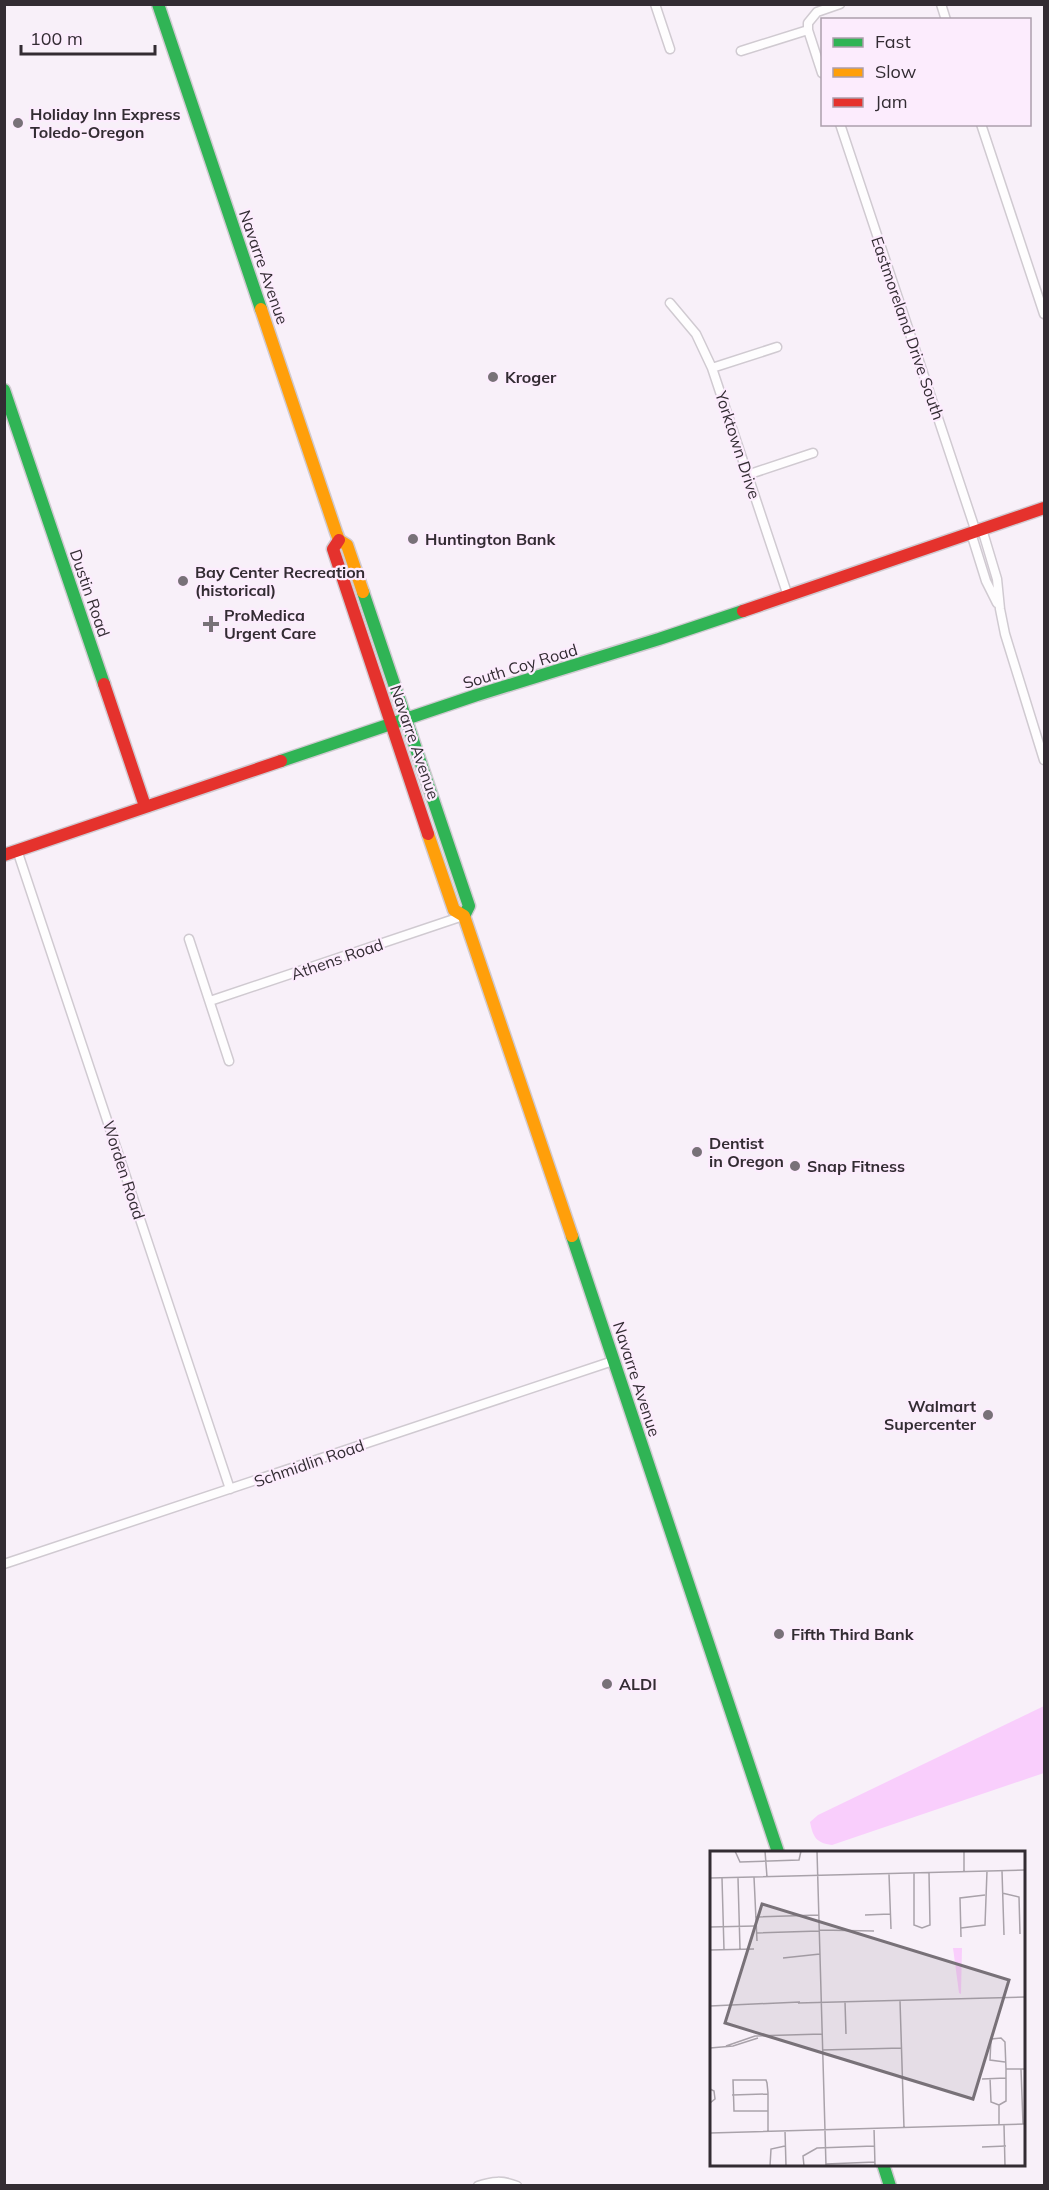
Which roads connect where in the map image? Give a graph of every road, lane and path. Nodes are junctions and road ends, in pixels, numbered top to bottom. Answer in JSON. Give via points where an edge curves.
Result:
{"nodes":[{"id":1,"x":158,"y":4,"type":"edge"},
{"id":2,"x":655,"y":4,"type":"edge"},
{"id":3,"x":840,"y":4,"type":"edge"},
{"id":4,"x":808,"y":30,"type":"junction"},
{"id":5,"x":670,"y":49,"type":"dead end"},
{"id":6,"x":741,"y":51,"type":"dead end"},
{"id":7,"x":821,"y":70,"type":"edge"},
{"id":8,"x":841,"y":126,"type":"edge"},
{"id":9,"x":982,"y":126,"type":"edge"},
{"id":10,"x":670,"y":303,"type":"dead end"},
{"id":11,"x":1044,"y":314,"type":"edge"},
{"id":12,"x":777,"y":347,"type":"dead end"},
{"id":13,"x":712,"y":368,"type":"junction"},
{"id":14,"x":4,"y":390,"type":"edge"},
{"id":15,"x":813,"y":453,"type":"dead end"},
{"id":16,"x":747,"y":475,"type":"junction"},
{"id":17,"x":1044,"y":508,"type":"edge"},
{"id":18,"x":976,"y":531,"type":"junction"},
{"id":19,"x":339,"y":540,"type":"junction"},
{"id":20,"x":788,"y":596,"type":"junction"},
{"id":21,"x":406,"y":719,"type":"junction"},
{"id":22,"x":391,"y":724,"type":"junction"},
{"id":23,"x":1044,"y":760,"type":"edge"},
{"id":24,"x":145,"y":806,"type":"junction"},
{"id":25,"x":17,"y":850,"type":"junction"},
{"id":26,"x":4,"y":855,"type":"edge"},
{"id":27,"x":438,"y":861,"type":"junction"},
{"id":28,"x":464,"y":892,"type":"junction"},
{"id":29,"x":464,"y":916,"type":"junction"},
{"id":30,"x":189,"y":939,"type":"dead end"},
{"id":31,"x":210,"y":1001,"type":"junction"},
{"id":32,"x":229,"y":1061,"type":"dead end"},
{"id":33,"x":613,"y":1360,"type":"junction"},
{"id":34,"x":230,"y":1489,"type":"junction"},
{"id":35,"x":4,"y":1564,"type":"edge"},
{"id":36,"x":778,"y":1851,"type":"edge"},
{"id":37,"x":884,"y":2166,"type":"edge"},
{"id":38,"x":478,"y":2186,"type":"edge"},
{"id":39,"x":518,"y":2186,"type":"edge"},
{"id":40,"x":890,"y":2186,"type":"edge"}],
"edges":[{"from":1,"to":19,"type":"main road","name":"Navarre Avenue"},
{"from":2,"to":5,"type":"street"},
{"from":3,"to":4,"type":"street","via":[[814,14]]},
{"from":4,"to":6,"type":"street"},
{"from":4,"to":7,"type":"street"},
{"from":8,"to":18,"type":"street","name":"Eastmoreland Drive South"},
{"from":9,"to":11,"type":"street"},
{"from":10,"to":13,"type":"street","name":"Yorktown Drive","via":[[696,334]]},
{"from":12,"to":13,"type":"street"},
{"from":13,"to":16,"type":"street","name":"Yorktown Drive"},
{"from":14,"to":24,"type":"main road","name":"Dustin Road"},
{"from":15,"to":16,"type":"street"},
{"from":16,"to":20,"type":"street","name":"Yorktown Drive"},
{"from":17,"to":18,"type":"main road","name":"South Coy Road"},
{"from":18,"to":20,"type":"main road","name":"South Coy Road"},
{"from":18,"to":23,"type":"street","name":"Eastmoreland Drive South","via":[[997,579],[1005,634]]},
{"from":19,"to":21,"type":"main road","name":"Navarre Avenue","via":[[347,545]]},
{"from":19,"to":22,"type":"main road","name":"Navarre Avenue","via":[[333,549]]},
{"from":20,"to":21,"type":"main road","name":"South Coy Road"},
{"from":21,"to":22,"type":"main road","name":"South Coy Road"},
{"from":21,"to":28,"type":"main road","name":"Navarre Avenue"},
{"from":22,"to":24,"type":"main road","name":"South Coy Road"},
{"from":22,"to":27,"type":"main road","name":"Navarre Avenue"},
{"from":24,"to":25,"type":"main road","name":"South Coy Road"},
{"from":25,"to":26,"type":"main road","name":"South Coy Road"},
{"from":25,"to":34,"type":"street","name":"Worden Road"},
{"from":27,"to":28,"type":"main road","via":[[449,874],[455,891]]},
{"from":27,"to":29,"type":"main road","name":"Navarre Avenue","via":[[454,910]]},
{"from":28,"to":29,"type":"main road","name":"Navarre Avenue","via":[[469,906]]},
{"from":29,"to":31,"type":"street","name":"Athens Road"},
{"from":29,"to":33,"type":"main road","name":"Navarre Avenue"},
{"from":30,"to":31,"type":"street"},
{"from":31,"to":32,"type":"street"},
{"from":33,"to":34,"type":"street","name":"Schmidlin Road"},
{"from":33,"to":36,"type":"main road","name":"Navarre Avenue"},
{"from":34,"to":35,"type":"street","name":"Schmidlin Road"},
{"from":37,"to":40,"type":"main road"},
{"from":38,"to":39,"type":"street","via":[[501,2181]]}]}
